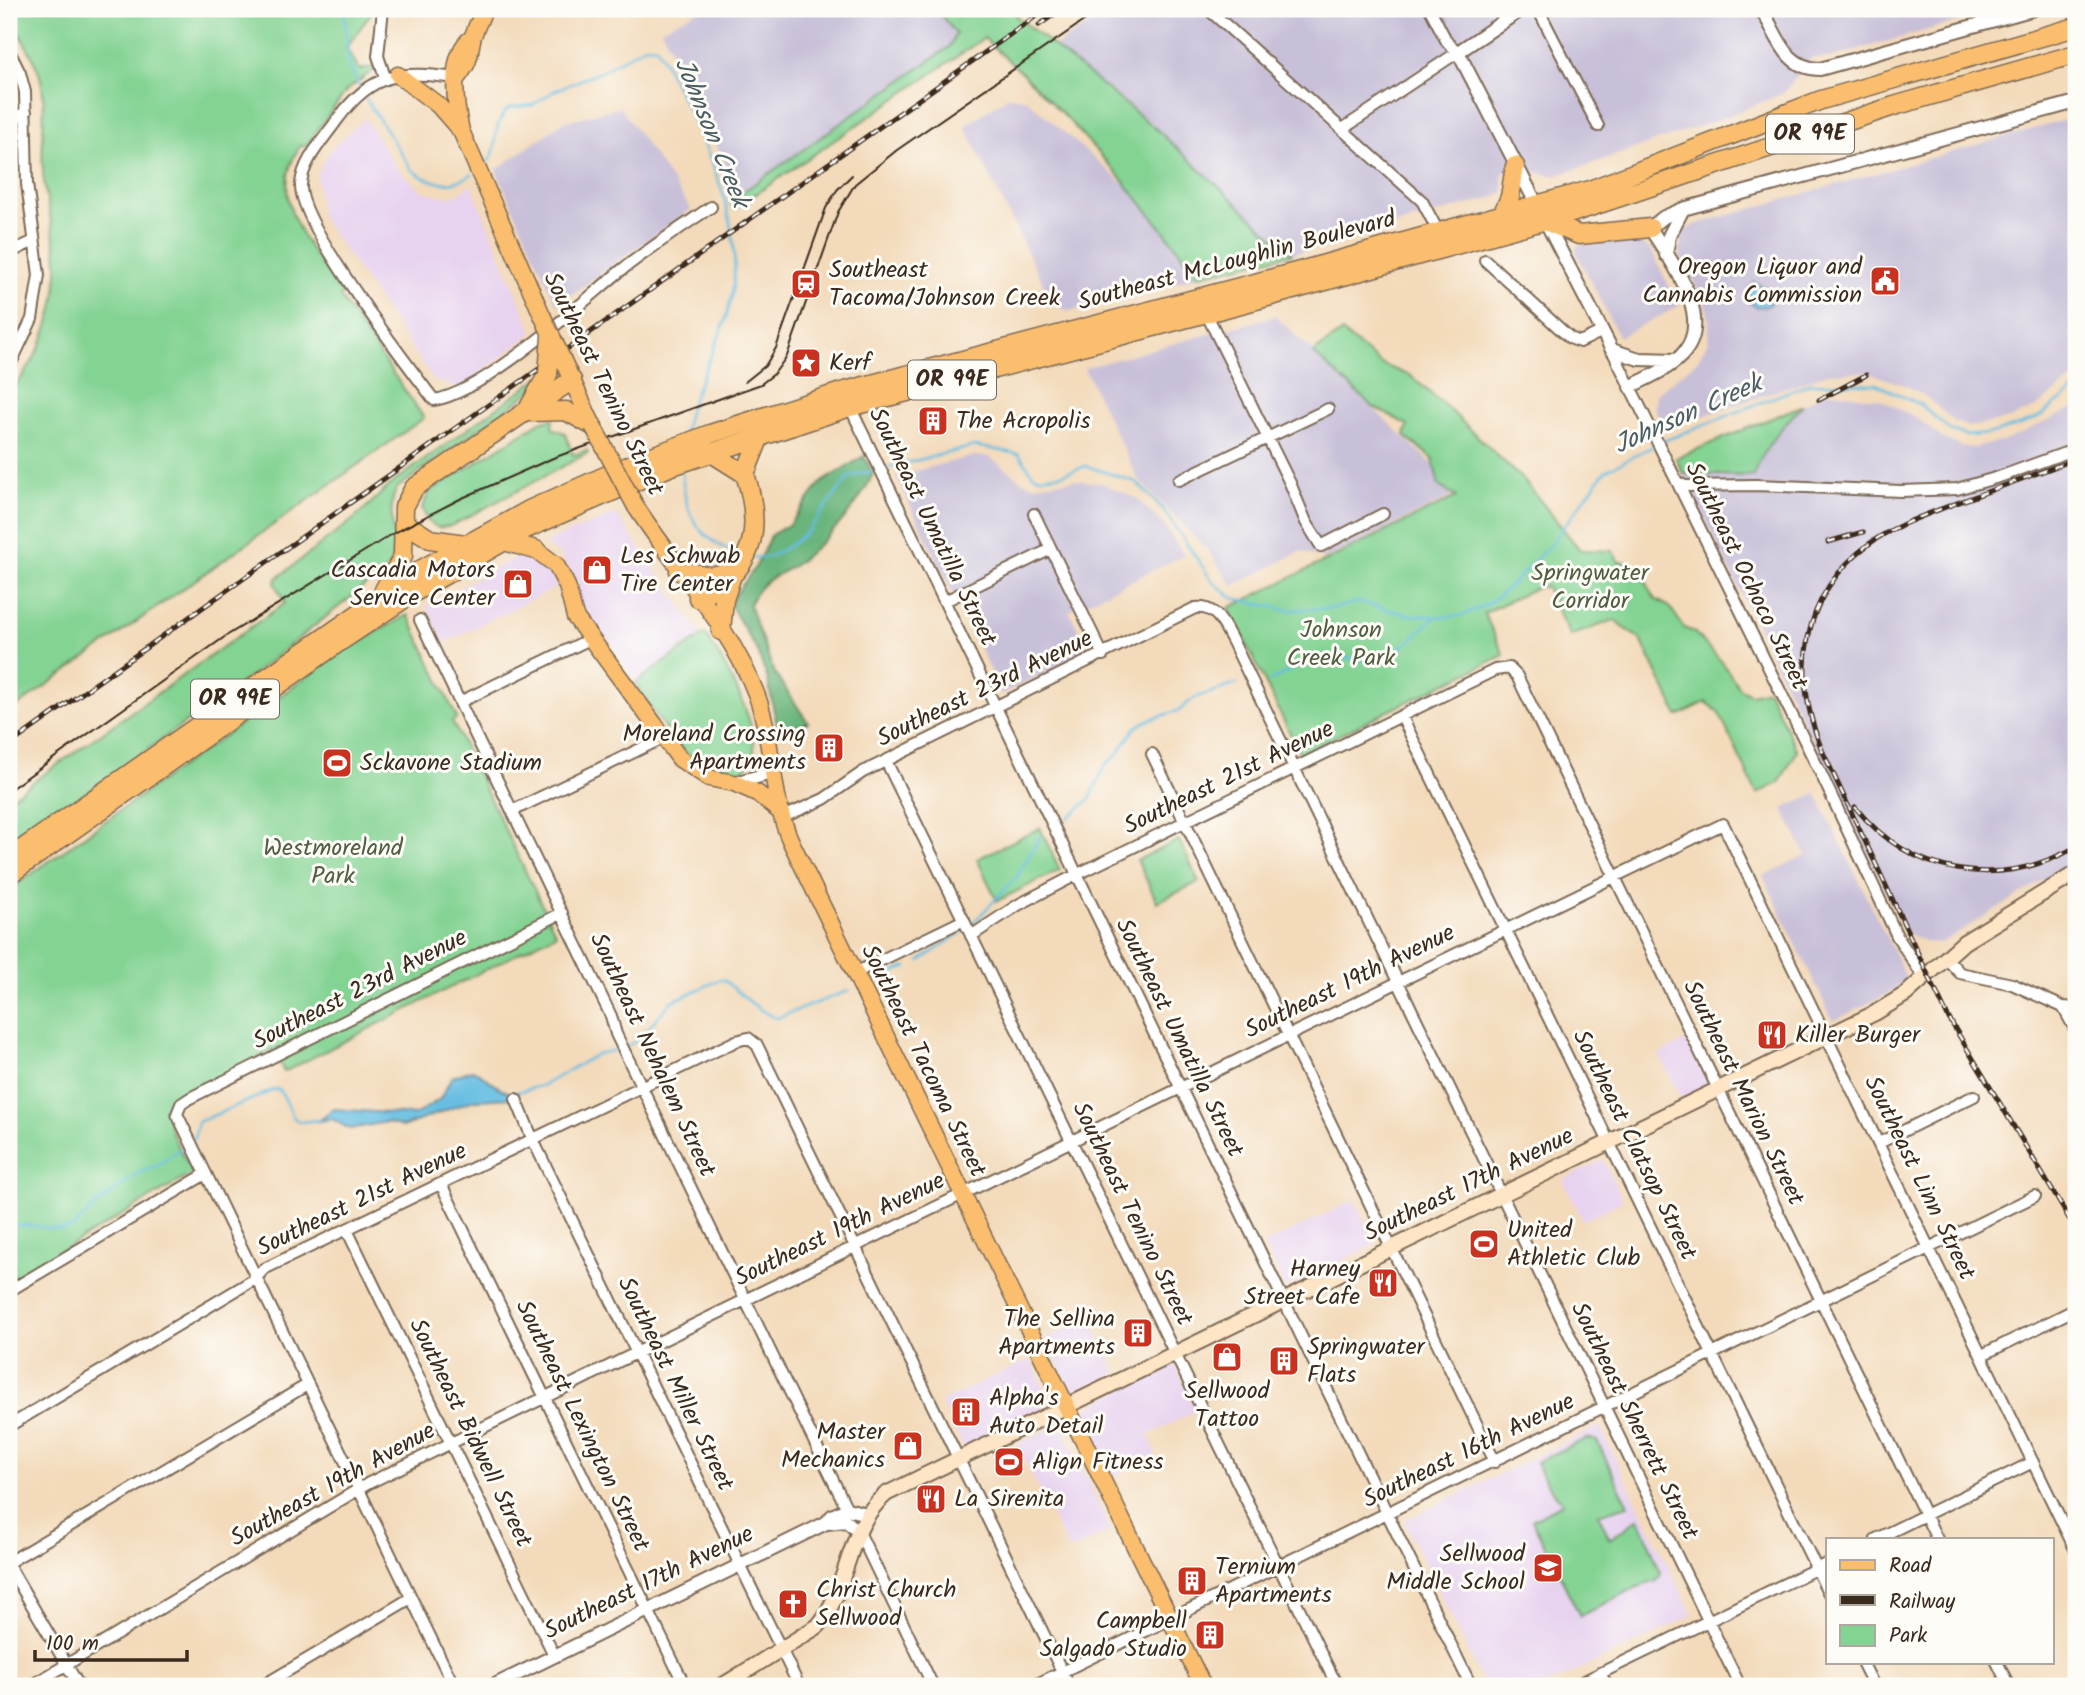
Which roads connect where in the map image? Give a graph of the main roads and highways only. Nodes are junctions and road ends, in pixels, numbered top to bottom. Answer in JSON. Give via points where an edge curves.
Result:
{"nodes":[{"id":1,"x":484,"y":9,"type":"edge"},
{"id":2,"x":2076,"y":27,"type":"edge"},
{"id":3,"x":2076,"y":54,"type":"edge"},
{"id":4,"x":387,"y":78,"type":"road end"},
{"id":5,"x":461,"y":131,"type":"junction"},
{"id":6,"x":1515,"y":166,"type":"road end"},
{"id":7,"x":1541,"y":213,"type":"junction"},
{"id":8,"x":1502,"y":215,"type":"junction"},
{"id":9,"x":1650,"y":229,"type":"road end"},
{"id":10,"x":551,"y":336,"type":"junction"},
{"id":11,"x":572,"y":380,"type":"junction"},
{"id":12,"x":526,"y":412,"type":"junction"},
{"id":13,"x":593,"y":426,"type":"junction"},
{"id":14,"x":761,"y":434,"type":"junction"},
{"id":15,"x":710,"y":443,"type":"junction"},
{"id":16,"x":668,"y":458,"type":"junction"},
{"id":17,"x":745,"y":474,"type":"junction"},
{"id":18,"x":405,"y":523,"type":"junction"},
{"id":19,"x":504,"y":541,"type":"junction"},
{"id":20,"x":465,"y":544,"type":"junction"},
{"id":21,"x":536,"y":550,"type":"joint"},
{"id":22,"x":679,"y":571,"type":"junction"},
{"id":23,"x":734,"y":571,"type":"junction"},
{"id":24,"x":380,"y":596,"type":"junction"},
{"id":25,"x":698,"y":598,"type":"junction"},
{"id":26,"x":721,"y":631,"type":"junction"},
{"id":27,"x":771,"y":773,"type":"joint"},
{"id":28,"x":779,"y":814,"type":"junction"},
{"id":29,"x":9,"y":858,"type":"edge"},
{"id":30,"x":2076,"y":873,"type":"edge"},
{"id":31,"x":9,"y":875,"type":"edge"},
{"id":32,"x":1067,"y":1406,"type":"junction"},
{"id":33,"x":722,"y":1686,"type":"edge"},
{"id":34,"x":1203,"y":1686,"type":"edge"}],
"edges":[{"from":1,"to":5,"type":"main road","name":"Southeast Tenino Street","via":[[468,63],[457,78]]},
{"from":2,"to":7,"type":"highway","name":"Southeast McLoughlin Boulevard","number":"OR 99E","via":[[1821,100]]},
{"from":3,"to":7,"type":"highway","name":"Southeast McLoughlin Boulevard","number":"OR 99E","via":[[1894,106],[1656,187]]},
{"from":4,"to":5,"type":"main road","via":[[438,105]]},
{"from":5,"to":10,"type":"main road","name":"Southeast Tenino Street","bridge":true},
{"from":6,"to":8,"type":"highway"},
{"from":7,"to":8,"type":"highway","name":"Southeast McLoughlin Boulevard","number":"OR 99E"},
{"from":7,"to":9,"type":"highway","via":[[1579,235]]},
{"from":7,"to":14,"type":"highway","name":"Southeast McLoughlin Boulevard","number":"OR 99E","via":[[1206,313]]},
{"from":8,"to":15,"type":"highway","name":"Southeast McLoughlin Boulevard","number":"OR 99E","via":[[838,393]]},
{"from":10,"to":11,"type":"main road","name":"Southeast Tenino Street","bridge":true},
{"from":10,"to":12,"type":"highway","bridge":true,"via":[[548,374]]},
{"from":11,"to":12,"type":"highway"},
{"from":11,"to":13,"type":"main road","name":"Southeast Tenino Street"},
{"from":12,"to":13,"type":"highway","via":[[566,411]]},
{"from":12,"to":18,"type":"highway","via":[[414,488],[404,507]]},
{"from":13,"to":22,"type":"main road","name":"Southeast Tenino Street","bridge":true,"via":[[636,507]]},
{"from":14,"to":15,"type":"highway","name":"Southeast McLoughlin Boulevard","number":"OR 99E"},
{"from":14,"to":17,"type":"highway"},
{"from":15,"to":16,"type":"highway","name":"Southeast McLoughlin Boulevard","number":"OR 99E"},
{"from":15,"to":17,"type":"highway"},
{"from":16,"to":19,"type":"highway","name":"Southeast McLoughlin Boulevard","number":"OR 99E"},
{"from":16,"to":20,"type":"highway","name":"Southeast McLoughlin Boulevard","number":"OR 99E","via":[[564,493]]},
{"from":17,"to":23,"type":"highway","via":[[756,527],[749,551]]},
{"from":18,"to":20,"type":"highway","via":[[430,539]]},
{"from":18,"to":24,"type":"highway","via":[[401,564]]},
{"from":19,"to":21,"type":"highway"},
{"from":19,"to":31,"type":"highway","name":"Southeast McLoughlin Boulevard","number":"OR 99E","via":[[341,640]]},
{"from":20,"to":24,"type":"highway","name":"Southeast McLoughlin Boulevard","number":"OR 99E"},
{"from":21,"to":28,"type":"main road","via":[[563,576],[572,611],[680,759],[697,773],[760,795]]},
{"from":22,"to":23,"type":"highway","via":[[710,576]]},
{"from":22,"to":25,"type":"main road","name":"Southeast Tenino Street"},
{"from":23,"to":25,"type":"highway","via":[[719,587]]},
{"from":23,"to":26,"type":"highway","via":[[724,600]]},
{"from":24,"to":29,"type":"highway","name":"Southeast McLoughlin Boulevard","number":"OR 99E"},
{"from":25,"to":26,"type":"main road","name":"Southeast Tenino Street"},
{"from":26,"to":27,"type":"main road","name":"Southeast Tenino Street","via":[[758,700]]},
{"from":27,"to":28,"type":"main road","name":"Southeast Tacoma Street"},
{"from":28,"to":32,"type":"main road","name":"Southeast Tacoma Street"},
{"from":30,"to":32,"type":"main road","name":"Southeast 17th Avenue","via":[[1984,929],[1892,1003]]},
{"from":32,"to":33,"type":"main road","name":"Southeast 17th Avenue","via":[[886,1494],[867,1514],[823,1619],[811,1632]]},
{"from":32,"to":34,"type":"main road","name":"Southeast Tacoma Street"}]}
